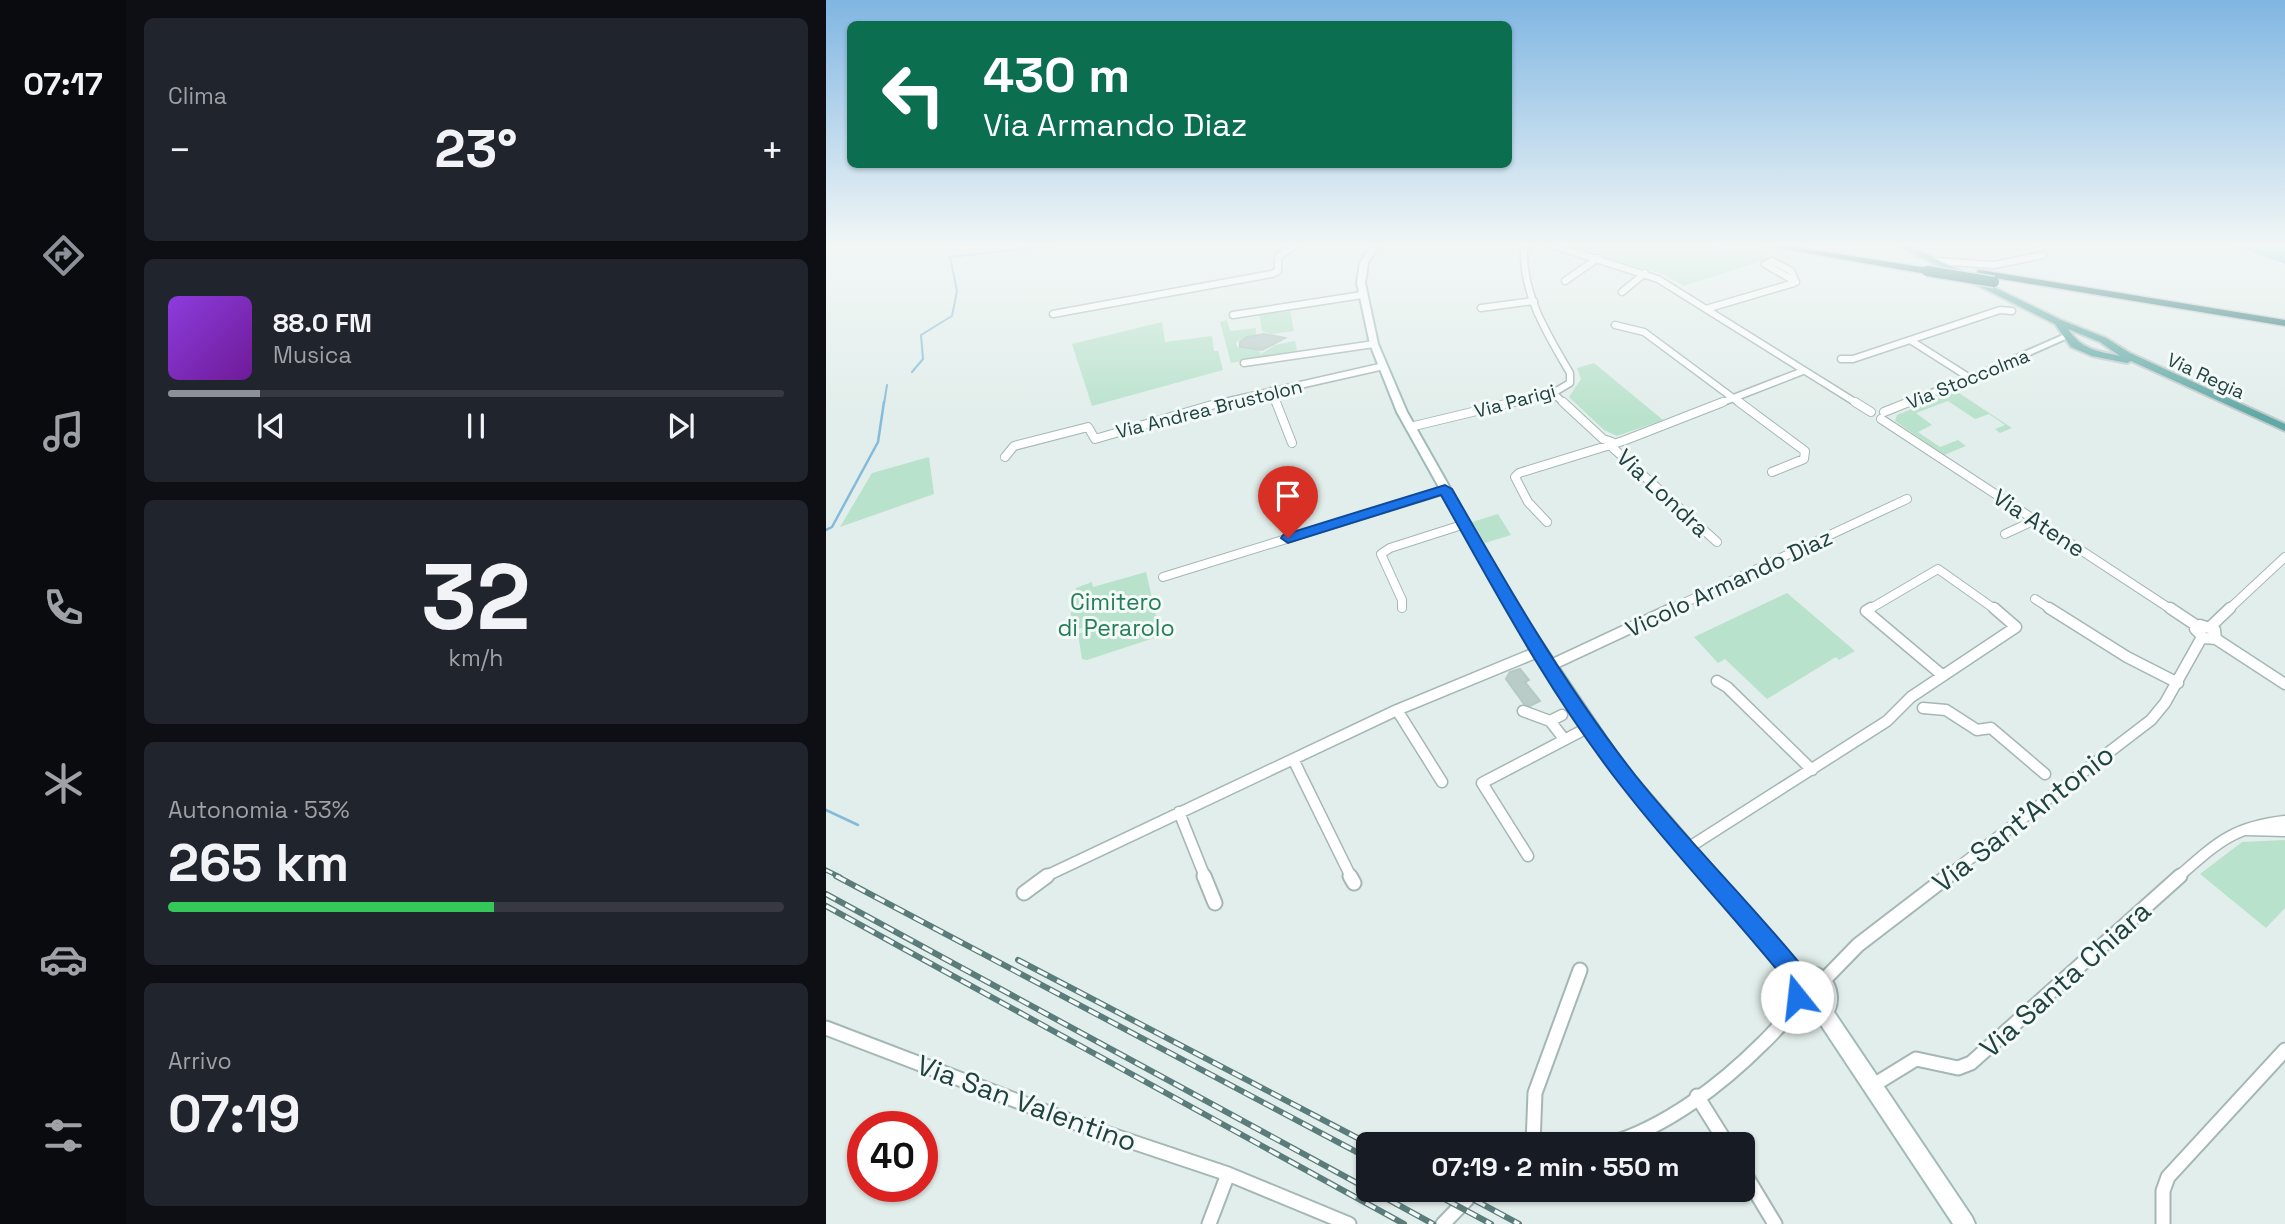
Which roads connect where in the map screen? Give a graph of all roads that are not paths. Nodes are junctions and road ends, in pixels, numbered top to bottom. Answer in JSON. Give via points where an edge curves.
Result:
{"nodes":[{"id":1,"x":1117,"y":302,"type":"edge"},
{"id":2,"x":1315,"y":302,"type":"edge"},
{"id":3,"x":1364,"y":302,"type":"edge"},
{"id":4,"x":1526,"y":302,"type":"edge"},
{"id":5,"x":1534,"y":302,"type":"edge"},
{"id":6,"x":1694,"y":302,"type":"edge"},
{"id":7,"x":1729,"y":302,"type":"edge"},
{"id":8,"x":2018,"y":302,"type":"edge"},
{"id":9,"x":2116,"y":302,"type":"edge"},
{"id":10,"x":2158,"y":302,"type":"edge"},
{"id":11,"x":1481,"y":308,"type":"dead end"},
{"id":12,"x":1706,"y":309,"type":"junction"},
{"id":13,"x":2012,"y":311,"type":"dead end"},
{"id":14,"x":1052,"y":314,"type":"dead end"},
{"id":15,"x":1233,"y":315,"type":"dead end"},
{"id":16,"x":2058,"y":322,"type":"junction"},
{"id":17,"x":2285,"y":323,"type":"edge"},
{"id":18,"x":1615,"y":325,"type":"dead end"},
{"id":19,"x":2285,"y":330,"type":"edge"},
{"id":20,"x":2086,"y":333,"type":"junction"},
{"id":21,"x":2067,"y":335,"type":"junction"},
{"id":22,"x":1910,"y":340,"type":"junction"},
{"id":23,"x":1374,"y":344,"type":"junction"},
{"id":24,"x":2052,"y":345,"type":"junction"},
{"id":25,"x":2080,"y":348,"type":"junction"},
{"id":26,"x":2114,"y":352,"type":"junction"},
{"id":27,"x":1841,"y":359,"type":"dead end"},
{"id":28,"x":1244,"y":363,"type":"dead end"},
{"id":29,"x":1384,"y":366,"type":"junction"},
{"id":30,"x":1803,"y":371,"type":"junction"},
{"id":31,"x":1970,"y":378,"type":"junction"},
{"id":32,"x":1271,"y":391,"type":"junction"},
{"id":33,"x":1553,"y":393,"type":"junction"},
{"id":34,"x":1734,"y":398,"type":"junction"},
{"id":35,"x":1882,"y":415,"type":"junction"},
{"id":36,"x":1410,"y":428,"type":"junction"},
{"id":37,"x":2285,"y":430,"type":"edge"},
{"id":38,"x":1612,"y":442,"type":"junction"},
{"id":39,"x":1292,"y":443,"type":"dead end"},
{"id":40,"x":1005,"y":457,"type":"dead end"},
{"id":41,"x":1772,"y":472,"type":"dead end"},
{"id":42,"x":1445,"y":489,"type":"junction"},
{"id":43,"x":1907,"y":499,"type":"dead end"},
{"id":44,"x":2035,"y":520,"type":"junction"},
{"id":45,"x":1547,"y":522,"type":"dead end"},
{"id":46,"x":1465,"y":524,"type":"junction"},
{"id":47,"x":2005,"y":534,"type":"dead end"},
{"id":48,"x":1717,"y":542,"type":"dead end"},
{"id":49,"x":2285,"y":557,"type":"edge"},
{"id":50,"x":1163,"y":577,"type":"dead end"},
{"id":51,"x":2035,"y":599,"type":"dead end"},
{"id":52,"x":1402,"y":608,"type":"dead end"},
{"id":53,"x":2197,"y":626,"type":"junction"},
{"id":54,"x":2210,"y":627,"type":"junction"},
{"id":55,"x":2203,"y":637,"type":"junction"},
{"id":56,"x":2216,"y":639,"type":"junction"},
{"id":57,"x":1540,"y":651,"type":"junction"},
{"id":58,"x":1549,"y":666,"type":"junction"},
{"id":59,"x":1942,"y":675,"type":"junction"},
{"id":60,"x":1717,"y":681,"type":"dead end"},
{"id":61,"x":2178,"y":683,"type":"junction"},
{"id":62,"x":2285,"y":684,"type":"edge"},
{"id":63,"x":1923,"y":708,"type":"dead end"},
{"id":64,"x":1398,"y":710,"type":"junction"},
{"id":65,"x":1523,"y":711,"type":"dead end"},
{"id":66,"x":1562,"y":715,"type":"dead end"},
{"id":67,"x":1550,"y":721,"type":"junction"},
{"id":68,"x":1589,"y":727,"type":"junction"},
{"id":69,"x":1561,"y":736,"type":"dead end"},
{"id":70,"x":1293,"y":759,"type":"junction"},
{"id":71,"x":1812,"y":770,"type":"junction"},
{"id":72,"x":2045,"y":774,"type":"dead end"},
{"id":73,"x":1442,"y":782,"type":"dead end"},
{"id":74,"x":1179,"y":813,"type":"junction"},
{"id":75,"x":2285,"y":821,"type":"edge"},
{"id":76,"x":2245,"y":829,"type":"junction"},
{"id":77,"x":2285,"y":831,"type":"edge"},
{"id":78,"x":1688,"y":848,"type":"junction"},
{"id":79,"x":1528,"y":856,"type":"dead end"},
{"id":80,"x":1354,"y":883,"type":"dead end"},
{"id":81,"x":1024,"y":893,"type":"dead end"},
{"id":82,"x":1215,"y":903,"type":"dead end"},
{"id":83,"x":1580,"y":970,"type":"dead end"},
{"id":84,"x":1798,"y":979,"type":"junction"},
{"id":85,"x":1823,"y":981,"type":"junction"},
{"id":86,"x":1801,"y":1004,"type":"junction"},
{"id":87,"x":1822,"y":1010,"type":"junction"},
{"id":88,"x":826,"y":1028,"type":"edge"},
{"id":89,"x":2285,"y":1050,"type":"edge"},
{"id":90,"x":1872,"y":1086,"type":"junction"},
{"id":91,"x":1697,"y":1096,"type":"junction"},
{"id":92,"x":1533,"y":1132,"type":"edge"},
{"id":93,"x":1638,"y":1132,"type":"edge"},
{"id":94,"x":1720,"y":1132,"type":"edge"},
{"id":95,"x":1228,"y":1174,"type":"junction"},
{"id":96,"x":1755,"y":1191,"type":"edge"},
{"id":97,"x":1464,"y":1202,"type":"edge"},
{"id":98,"x":1209,"y":1224,"type":"edge"},
{"id":99,"x":1349,"y":1224,"type":"edge"},
{"id":100,"x":1443,"y":1224,"type":"edge"},
{"id":101,"x":1775,"y":1224,"type":"edge"},
{"id":102,"x":1965,"y":1224,"type":"edge"},
{"id":103,"x":2163,"y":1224,"type":"edge"}],
"edges":[{"from":1,"to":14,"type":"street"},
{"from":2,"to":15,"type":"street"},
{"from":3,"to":23,"type":"street"},
{"from":4,"to":11,"type":"street"},
{"from":5,"to":33,"type":"street","name":"Via Parigi","via":[[1571,375],[1569,384]]},
{"from":6,"to":12,"type":"street"},
{"from":7,"to":12,"type":"street"},
{"from":8,"to":16,"type":"main road","name":"Via Regia"},
{"from":9,"to":19,"type":"highway","bridge":true},
{"from":10,"to":17,"type":"highway"},
{"from":12,"to":30,"type":"street"},
{"from":13,"to":22,"type":"street","via":[[2000,310]]},
{"from":16,"to":20,"type":"main road","name":"Via Regia"},
{"from":16,"to":21,"type":"main road","name":"Via Regia"},
{"from":18,"to":34,"type":"street","via":[[1644,332]]},
{"from":20,"to":21,"type":"main road"},
{"from":20,"to":26,"type":"main road","name":"Via Regia"},
{"from":21,"to":24,"type":"street","name":"Via Stoccolma"},
{"from":21,"to":25,"type":"main road","name":"Via Regia"},
{"from":22,"to":27,"type":"street"},
{"from":22,"to":31,"type":"street"},
{"from":23,"to":28,"type":"street"},
{"from":23,"to":29,"type":"street"},
{"from":24,"to":25,"type":"street","name":"Via Stoccolma"},
{"from":24,"to":31,"type":"street","name":"Via Stoccolma"},
{"from":25,"to":26,"type":"main road","name":"Via Regia"},
{"from":26,"to":37,"type":"main road","name":"Via Regia"},
{"from":29,"to":32,"type":"street","name":"Via Andrea Brustolon"},
{"from":29,"to":36,"type":"street"},
{"from":30,"to":34,"type":"street"},
{"from":30,"to":35,"type":"street"},
{"from":31,"to":35,"type":"street","name":"Via Stoccolma"},
{"from":32,"to":39,"type":"street"},
{"from":32,"to":40,"type":"street","name":"Via Andrea Brustolon","via":[[1096,442],[1088,427],[1014,446]]},
{"from":33,"to":36,"type":"street","name":"Via Parigi"},
{"from":33,"to":38,"type":"street","name":"Via Londra"},
{"from":34,"to":38,"type":"street"},
{"from":34,"to":41,"type":"street","via":[[1805,451],[1804,459]]},
{"from":35,"to":44,"type":"street","name":"Via Atene"},
{"from":36,"to":42,"type":"street"},
{"from":38,"to":45,"type":"street","name":"Via Londra","via":[[1516,475]]},
{"from":38,"to":48,"type":"street","name":"Via Londra","via":[[1613,448]]},
{"from":42,"to":46,"type":"street"},
{"from":42,"to":50,"type":"street"},
{"from":43,"to":58,"type":"street","name":"Vicolo Armando Diaz"},
{"from":44,"to":47,"type":"street"},
{"from":44,"to":53,"type":"street","name":"Via Atene"},
{"from":46,"to":52,"type":"street","via":[[1381,554]]},
{"from":46,"to":57,"type":"street"},
{"from":49,"to":54,"type":"street"},
{"from":51,"to":61,"type":"street"},
{"from":53,"to":54,"type":"street"},
{"from":53,"to":55,"type":"street"},
{"from":54,"to":56,"type":"street"},
{"from":55,"to":56,"type":"street"},
{"from":55,"to":61,"type":"street","name":"Via Sant'Antonio"},
{"from":56,"to":62,"type":"street"},
{"from":57,"to":58,"type":"street"},
{"from":57,"to":64,"type":"street"},
{"from":58,"to":68,"type":"street"},
{"from":59,"to":59,"type":"street","via":[[2017,626],[1938,569],[1866,611]]},
{"from":59,"to":71,"type":"street","via":[[1887,721]]},
{"from":60,"to":71,"type":"street"},
{"from":61,"to":85,"type":"street","name":"Via Sant'Antonio","via":[[2140,729],[1858,945]]},
{"from":63,"to":72,"type":"street","via":[[1941,707],[1978,730],[1991,728]]},
{"from":64,"to":70,"type":"street"},
{"from":64,"to":73,"type":"street"},
{"from":65,"to":67,"type":"street"},
{"from":66,"to":67,"type":"street"},
{"from":67,"to":69,"type":"street"},
{"from":68,"to":78,"type":"street"},
{"from":68,"to":79,"type":"street","via":[[1482,783]]},
{"from":70,"to":74,"type":"street"},
{"from":70,"to":80,"type":"street"},
{"from":71,"to":78,"type":"street"},
{"from":74,"to":81,"type":"street","via":[[1044,877]]},
{"from":74,"to":82,"type":"street"},
{"from":75,"to":76,"type":"street","name":"Via Santa Chiara"},
{"from":76,"to":77,"type":"street"},
{"from":76,"to":90,"type":"street","name":"Via Santa Chiara","via":[[2222,838],[1971,1063],[1958,1069],[1916,1059]]},
{"from":78,"to":84,"type":"street"},
{"from":83,"to":92,"type":"street","via":[[1535,1093]]},
{"from":84,"to":85,"type":"street","via":[[1807,975]]},
{"from":84,"to":86,"type":"street","via":[[1795,990]]},
{"from":85,"to":87,"type":"street","via":[[1830,998]]},
{"from":86,"to":87,"type":"street"},
{"from":86,"to":91,"type":"street","via":[[1757,1050]]},
{"from":87,"to":90,"type":"street"},
{"from":88,"to":95,"type":"street","name":"Via San Valentino","via":[[1067,1120]]},
{"from":89,"to":103,"type":"street","via":[[2168,1177]]},
{"from":90,"to":102,"type":"street"},
{"from":91,"to":93,"type":"street"},
{"from":91,"to":94,"type":"street"},
{"from":95,"to":98,"type":"street"},
{"from":95,"to":99,"type":"street","name":"Via San Valentino"},
{"from":96,"to":101,"type":"street"},
{"from":97,"to":100,"type":"street"}]}
